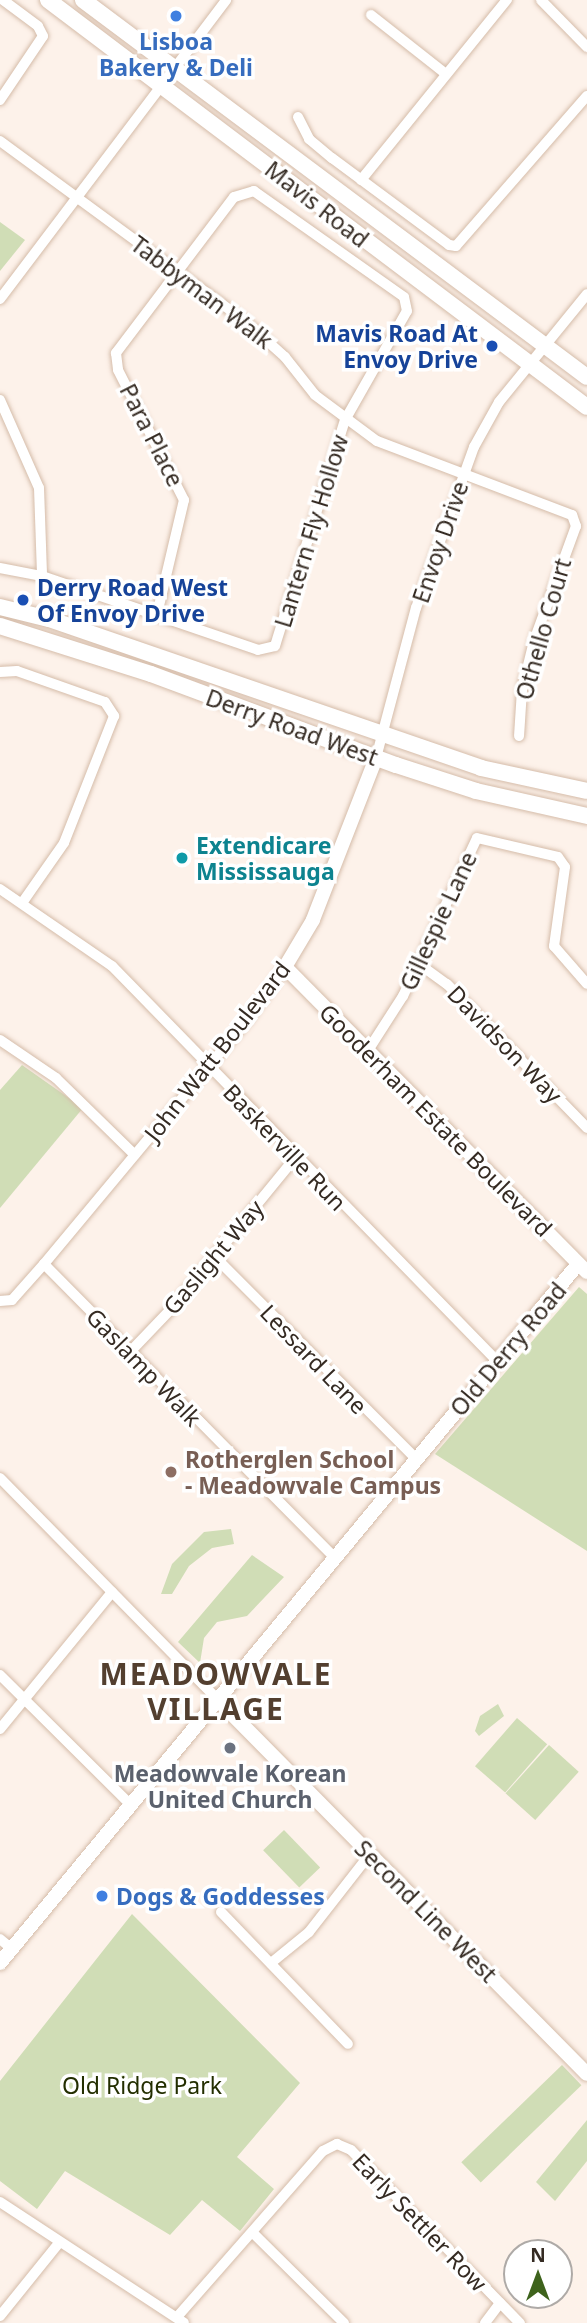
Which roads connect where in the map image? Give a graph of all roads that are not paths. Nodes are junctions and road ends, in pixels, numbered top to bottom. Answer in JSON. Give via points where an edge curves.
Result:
{"nodes":[{"id":1,"x":3,"y":0,"type":"edge"},
{"id":2,"x":48,"y":0,"type":"edge"},
{"id":3,"x":83,"y":0,"type":"edge"},
{"id":4,"x":226,"y":0,"type":"edge"},
{"id":5,"x":507,"y":0,"type":"edge"},
{"id":6,"x":541,"y":0,"type":"edge"},
{"id":7,"x":371,"y":15,"type":"dead end"},
{"id":8,"x":587,"y":47,"type":"edge"},
{"id":9,"x":176,"y":68,"type":"junction"},
{"id":10,"x":446,"y":74,"type":"junction"},
{"id":11,"x":161,"y":86,"type":"junction"},
{"id":12,"x":587,"y":96,"type":"edge"},
{"id":13,"x":0,"y":100,"type":"edge"},
{"id":14,"x":298,"y":117,"type":"dead end"},
{"id":15,"x":0,"y":141,"type":"edge"},
{"id":16,"x":361,"y":180,"type":"junction"},
{"id":17,"x":79,"y":197,"type":"junction"},
{"id":18,"x":176,"y":273,"type":"junction"},
{"id":19,"x":587,"y":294,"type":"edge"},
{"id":20,"x":0,"y":299,"type":"edge"},
{"id":21,"x":545,"y":345,"type":"junction"},
{"id":22,"x":530,"y":363,"type":"junction"},
{"id":23,"x":587,"y":377,"type":"edge"},
{"id":24,"x":0,"y":401,"type":"edge"},
{"id":25,"x":587,"y":407,"type":"edge"},
{"id":26,"x":345,"y":420,"type":"junction"},
{"id":27,"x":464,"y":474,"type":"junction"},
{"id":28,"x":0,"y":568,"type":"edge"},
{"id":29,"x":42,"y":576,"type":"junction"},
{"id":30,"x":0,"y":607,"type":"edge"},
{"id":31,"x":157,"y":614,"type":"junction"},
{"id":32,"x":0,"y":626,"type":"edge"},
{"id":33,"x":0,"y":672,"type":"edge"},
{"id":34,"x":384,"y":735,"type":"junction"},
{"id":35,"x":519,"y":736,"type":"dead end"},
{"id":36,"x":376,"y":758,"type":"junction"},
{"id":37,"x":587,"y":791,"type":"edge"},
{"id":38,"x":587,"y":816,"type":"edge"},
{"id":39,"x":0,"y":889,"type":"edge"},
{"id":40,"x":22,"y":903,"type":"junction"},
{"id":41,"x":419,"y":964,"type":"junction"},
{"id":42,"x":285,"y":967,"type":"junction"},
{"id":43,"x":587,"y":984,"type":"edge"},
{"id":44,"x":0,"y":1040,"type":"edge"},
{"id":45,"x":367,"y":1052,"type":"junction"},
{"id":46,"x":208,"y":1068,"type":"junction"},
{"id":47,"x":587,"y":1128,"type":"edge"},
{"id":48,"x":135,"y":1156,"type":"junction"},
{"id":49,"x":295,"y":1158,"type":"junction"},
{"id":50,"x":215,"y":1257,"type":"junction"},
{"id":51,"x":584,"y":1263,"type":"edge"},
{"id":52,"x":44,"y":1264,"type":"junction"},
{"id":53,"x":0,"y":1301,"type":"edge"},
{"id":54,"x":129,"y":1353,"type":"junction"},
{"id":55,"x":498,"y":1362,"type":"junction"},
{"id":56,"x":416,"y":1460,"type":"junction"},
{"id":57,"x":0,"y":1478,"type":"edge"},
{"id":58,"x":334,"y":1557,"type":"junction"},
{"id":59,"x":112,"y":1592,"type":"junction"},
{"id":60,"x":0,"y":1675,"type":"edge"},
{"id":61,"x":25,"y":1700,"type":"junction"},
{"id":62,"x":218,"y":1700,"type":"junction"},
{"id":63,"x":0,"y":1729,"type":"edge"},
{"id":64,"x":130,"y":1804,"type":"junction"},
{"id":65,"x":370,"y":1854,"type":"junction"},
{"id":66,"x":221,"y":1912,"type":"dead end"},
{"id":67,"x":0,"y":1939,"type":"edge"},
{"id":68,"x":12,"y":1949,"type":"junction"},
{"id":69,"x":271,"y":1963,"type":"junction"},
{"id":70,"x":0,"y":1964,"type":"edge"},
{"id":71,"x":348,"y":2044,"type":"dead end"},
{"id":72,"x":587,"y":2074,"type":"edge"},
{"id":73,"x":0,"y":2202,"type":"edge"},
{"id":74,"x":253,"y":2233,"type":"junction"},
{"id":75,"x":59,"y":2243,"type":"junction"},
{"id":76,"x":500,"y":2303,"type":"junction"},
{"id":77,"x":0,"y":2316,"type":"edge"},
{"id":78,"x":181,"y":2320,"type":"edge"},
{"id":79,"x":344,"y":2323,"type":"edge"},
{"id":80,"x":485,"y":2323,"type":"edge"},
{"id":81,"x":520,"y":2323,"type":"edge"}],
"edges":[{"from":1,"to":13,"type":"street","via":[[38,26],[43,36]]},
{"from":2,"to":11,"type":"main road","name":"Mavis Road"},
{"from":3,"to":9,"type":"main road","name":"Mavis Road"},
{"from":4,"to":9,"type":"street"},
{"from":5,"to":10,"type":"street"},
{"from":6,"to":8,"type":"street"},
{"from":7,"to":10,"type":"street"},
{"from":9,"to":11,"type":"street"},
{"from":9,"to":21,"type":"main road","name":"Mavis Road"},
{"from":10,"to":16,"type":"street"},
{"from":11,"to":17,"type":"street"},
{"from":11,"to":22,"type":"main road","name":"Mavis Road"},
{"from":12,"to":16,"type":"street","via":[[456,246]]},
{"from":14,"to":16,"type":"street","via":[[309,139]]},
{"from":15,"to":17,"type":"street","name":"Tabbyman Walk"},
{"from":17,"to":18,"type":"street","name":"Tabbyman Walk"},
{"from":17,"to":20,"type":"street"},
{"from":18,"to":26,"type":"street","name":"Tabbyman Walk","via":[[271,344],[315,395]]},
{"from":18,"to":26,"type":"street","name":"Para Place","via":[[234,197],[254,191],[404,297],[407,311]]},
{"from":18,"to":31,"type":"street","name":"Para Place","via":[[116,353],[118,370],[184,500]]},
{"from":19,"to":21,"type":"street","name":"Envoy Drive"},
{"from":21,"to":22,"type":"street","name":"Envoy Drive"},
{"from":21,"to":23,"type":"main road","name":"Mavis Road"},
{"from":22,"to":25,"type":"main road","name":"Mavis Road"},
{"from":22,"to":27,"type":"street","name":"Envoy Drive","via":[[484,425]]},
{"from":24,"to":29,"type":"street","via":[[39,488]]},
{"from":26,"to":27,"type":"street","name":"Tabbyman Walk","via":[[377,441]]},
{"from":26,"to":31,"type":"street","name":"Lantern Fly Hollow","via":[[275,646],[258,650]]},
{"from":27,"to":34,"type":"street","name":"Envoy Drive","via":[[416,608]]},
{"from":27,"to":35,"type":"street","name":"Othello Court","via":[[561,508],[572,515],[576,526],[534,641],[518,717]]},
{"from":28,"to":29,"type":"street","name":"Lantern Fly Hollow"},
{"from":29,"to":31,"type":"street","name":"Lantern Fly Hollow"},
{"from":30,"to":34,"type":"main road","name":"Derry Road West","via":[[49,619]]},
{"from":32,"to":36,"type":"main road","name":"Derry Road West","via":[[151,674]]},
{"from":33,"to":40,"type":"street","via":[[17,671],[105,702],[114,716],[64,844]]},
{"from":34,"to":36,"type":"street","name":"Envoy Drive"},
{"from":34,"to":37,"type":"main road","name":"Derry Road West","via":[[519,780]]},
{"from":36,"to":38,"type":"main road","name":"Derry Road West","via":[[476,790]]},
{"from":36,"to":42,"type":"street","name":"John Watt Boulevard","via":[[313,920]]},
{"from":39,"to":40,"type":"street","name":"Baskerville Run"},
{"from":40,"to":46,"type":"street","name":"Baskerville Run","via":[[112,966]]},
{"from":41,"to":43,"type":"street","name":"Gillespie Lane","via":[[477,838],[558,857],[565,867],[554,946]]},
{"from":41,"to":45,"type":"street","name":"Gillespie Lane"},
{"from":41,"to":47,"type":"street","name":"Davidson Way","via":[[447,984]]},
{"from":42,"to":45,"type":"street","name":"Gooderham Estate Boulevard"},
{"from":42,"to":46,"type":"street","name":"John Watt Boulevard"},
{"from":44,"to":48,"type":"street","via":[[57,1078]]},
{"from":45,"to":51,"type":"street","name":"Gooderham Estate Boulevard"},
{"from":46,"to":48,"type":"street","name":"John Watt Boulevard"},
{"from":46,"to":49,"type":"street","name":"Baskerville Run"},
{"from":48,"to":52,"type":"street","name":"John Watt Boulevard"},
{"from":49,"to":50,"type":"street","name":"Gaslight Way"},
{"from":49,"to":55,"type":"street","name":"Baskerville Run"},
{"from":50,"to":54,"type":"street","name":"Gaslight Way"},
{"from":50,"to":56,"type":"street","name":"Lessard Lane"},
{"from":51,"to":55,"type":"street","name":"Old Derry Road"},
{"from":52,"to":53,"type":"street","name":"John Watt Boulevard","via":[[12,1300]]},
{"from":52,"to":54,"type":"street","name":"Gaslamp Walk"},
{"from":54,"to":58,"type":"street","name":"Gaslamp Walk"},
{"from":55,"to":56,"type":"street","name":"Old Derry Road"},
{"from":56,"to":58,"type":"street","name":"Old Derry Road"},
{"from":57,"to":59,"type":"street","name":"Second Line West"},
{"from":58,"to":62,"type":"street","name":"Old Derry Road"},
{"from":59,"to":61,"type":"street"},
{"from":59,"to":62,"type":"street","name":"Second Line West"},
{"from":60,"to":61,"type":"street"},
{"from":61,"to":63,"type":"street"},
{"from":61,"to":64,"type":"street"},
{"from":62,"to":64,"type":"street","name":"Old Derry Road"},
{"from":62,"to":65,"type":"street","name":"Second Line West"},
{"from":64,"to":68,"type":"street","name":"Old Derry Road"},
{"from":65,"to":69,"type":"street","via":[[309,1932]]},
{"from":65,"to":72,"type":"street","name":"Second Line West"},
{"from":66,"to":69,"type":"street"},
{"from":67,"to":68,"type":"street"},
{"from":68,"to":70,"type":"street","name":"Old Derry Road"},
{"from":69,"to":71,"type":"street"},
{"from":73,"to":75,"type":"street"},
{"from":74,"to":76,"type":"street","name":"Early Settler Row","via":[[326,2147],[342,2145]]},
{"from":74,"to":78,"type":"street","name":"Early Settler Row"},
{"from":74,"to":79,"type":"street"},
{"from":75,"to":77,"type":"street"},
{"from":75,"to":78,"type":"street"},
{"from":76,"to":80,"type":"street"},
{"from":76,"to":81,"type":"street","name":"Early Settler Row"}]}
